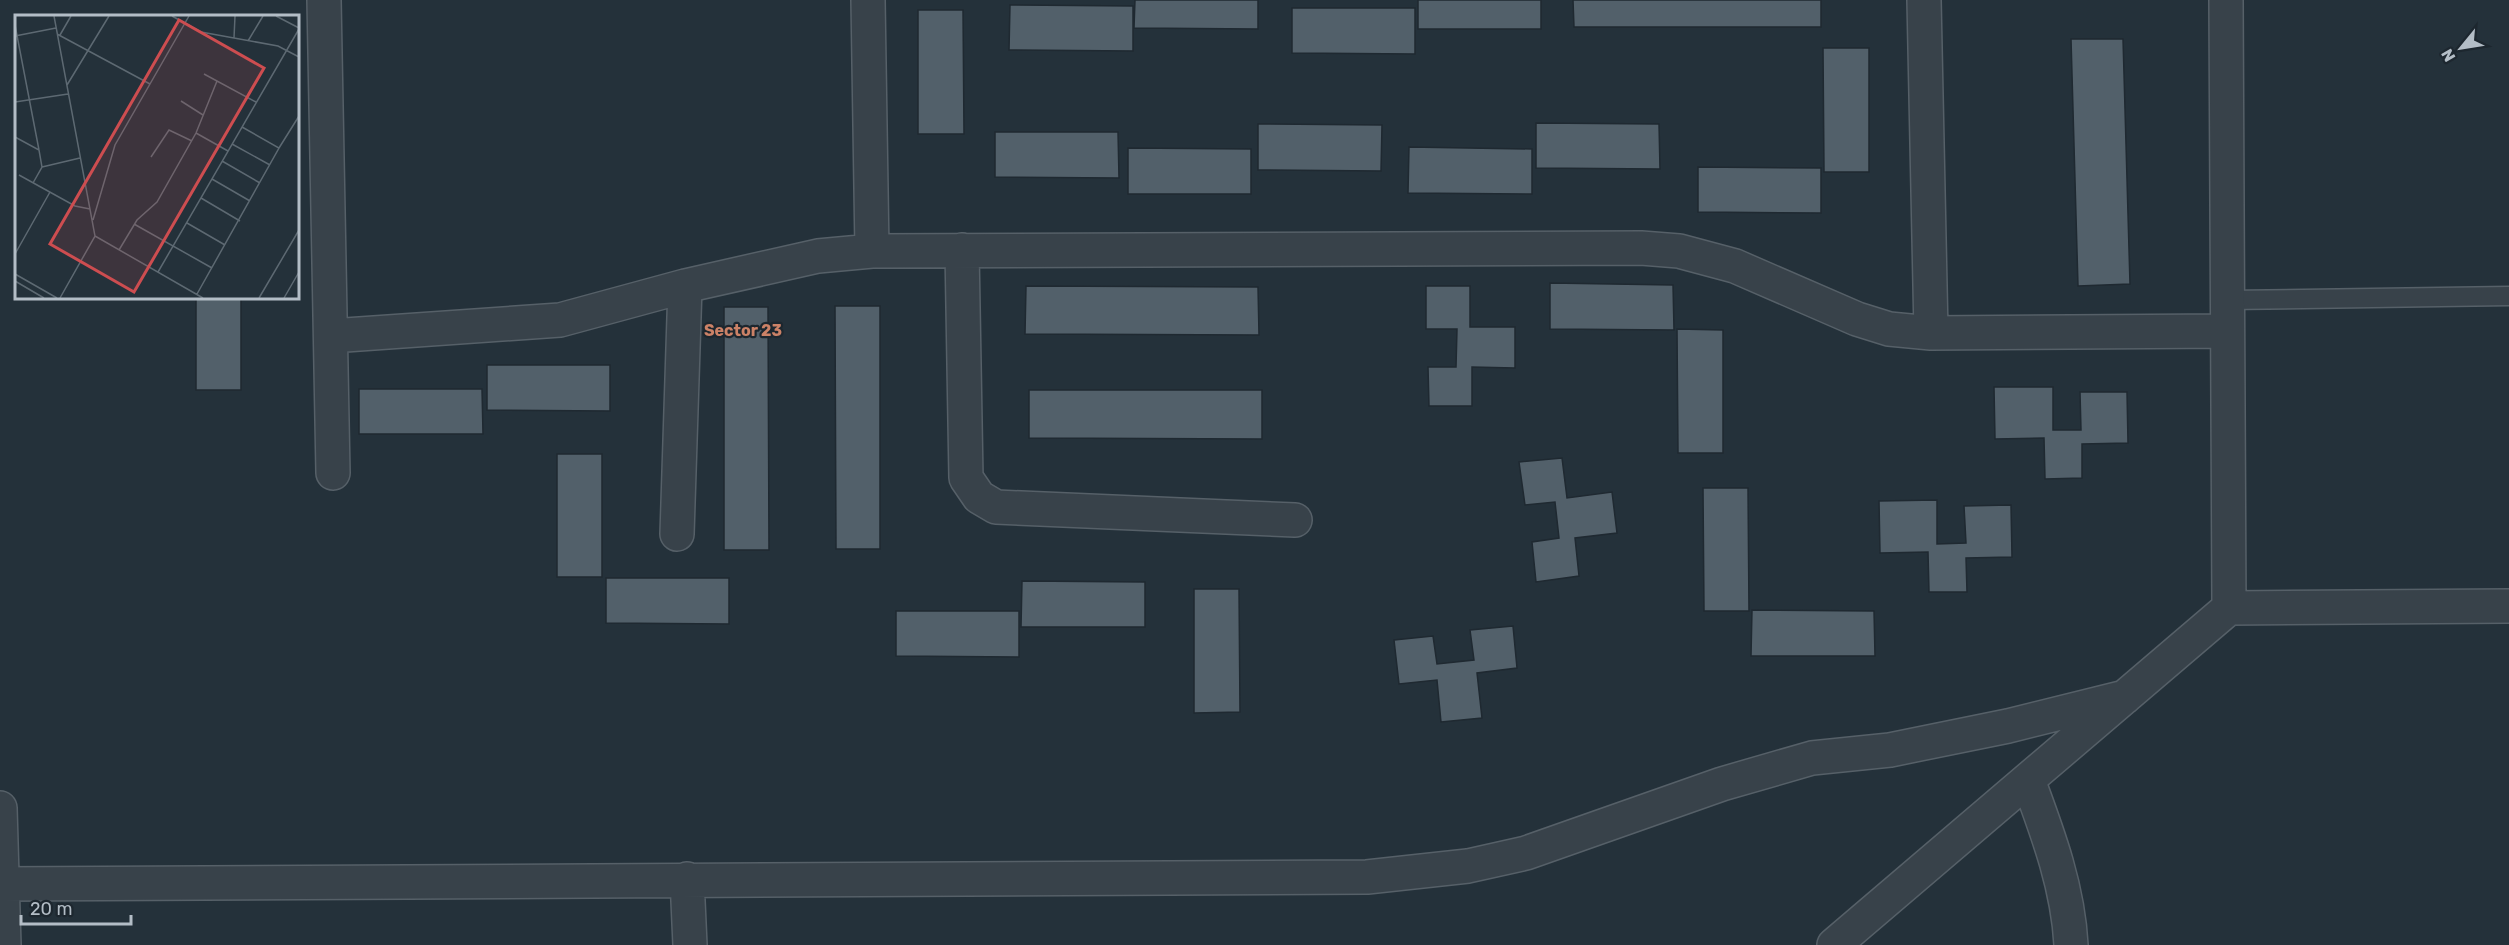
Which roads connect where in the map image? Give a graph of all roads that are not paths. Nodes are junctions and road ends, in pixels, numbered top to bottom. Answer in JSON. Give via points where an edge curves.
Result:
{"nodes":[{"id":1,"x":324,"y":0,"type":"edge"},
{"id":2,"x":868,"y":0,"type":"edge"},
{"id":3,"x":1924,"y":0,"type":"edge"},
{"id":4,"x":2226,"y":0,"type":"edge"},
{"id":5,"x":962,"y":250,"type":"junction"},
{"id":6,"x":872,"y":251,"type":"junction"},
{"id":7,"x":685,"y":286,"type":"junction"},
{"id":8,"x":2509,"y":296,"type":"edge"},
{"id":9,"x":2227,"y":316,"type":"junction"},
{"id":10,"x":1931,"y":333,"type":"junction"},
{"id":11,"x":331,"y":336,"type":"junction"},
{"id":12,"x":333,"y":473,"type":"dead end"},
{"id":13,"x":1295,"y":520,"type":"dead end"},
{"id":14,"x":677,"y":534,"type":"dead end"},
{"id":15,"x":2509,"y":606,"type":"edge"},
{"id":16,"x":2229,"y":608,"type":"junction"},
{"id":17,"x":2125,"y":697,"type":"junction"},
{"id":18,"x":2028,"y":780,"type":"junction"},
{"id":19,"x":0,"y":808,"type":"edge"},
{"id":20,"x":687,"y":879,"type":"junction"},
{"id":21,"x":2,"y":884,"type":"edge"},
{"id":22,"x":4,"y":945,"type":"edge"},
{"id":23,"x":690,"y":945,"type":"edge"},
{"id":24,"x":1834,"y":945,"type":"edge"},
{"id":25,"x":2072,"y":945,"type":"edge"}],
"edges":[{"from":1,"to":11,"type":"street"},
{"from":2,"to":6,"type":"street"},
{"from":3,"to":10,"type":"street"},
{"from":4,"to":9,"type":"street"},
{"from":5,"to":6,"type":"street"},
{"from":5,"to":10,"type":"street","via":[[1679,251],[1735,266],[1857,319]]},
{"from":5,"to":13,"type":"street","via":[[966,478],[979,497],[996,507]]},
{"from":6,"to":7,"type":"street","via":[[818,256]]},
{"from":7,"to":11,"type":"street","via":[[560,321]]},
{"from":7,"to":14,"type":"street"},
{"from":8,"to":9,"type":"lane"},
{"from":9,"to":10,"type":"street"},
{"from":9,"to":16,"type":"street"},
{"from":11,"to":12,"type":"street"},
{"from":15,"to":16,"type":"street"},
{"from":16,"to":17,"type":"street"},
{"from":17,"to":18,"type":"street"},
{"from":17,"to":20,"type":"street","via":[[1901,748],[1812,758],[1722,784],[1526,853],[1468,866],[1367,877]]},
{"from":18,"to":24,"type":"street"},
{"from":18,"to":25,"type":"street","via":[[2056,855]]},
{"from":19,"to":21,"type":"street"},
{"from":20,"to":21,"type":"street"},
{"from":20,"to":23,"type":"street"},
{"from":21,"to":22,"type":"street"}]}
